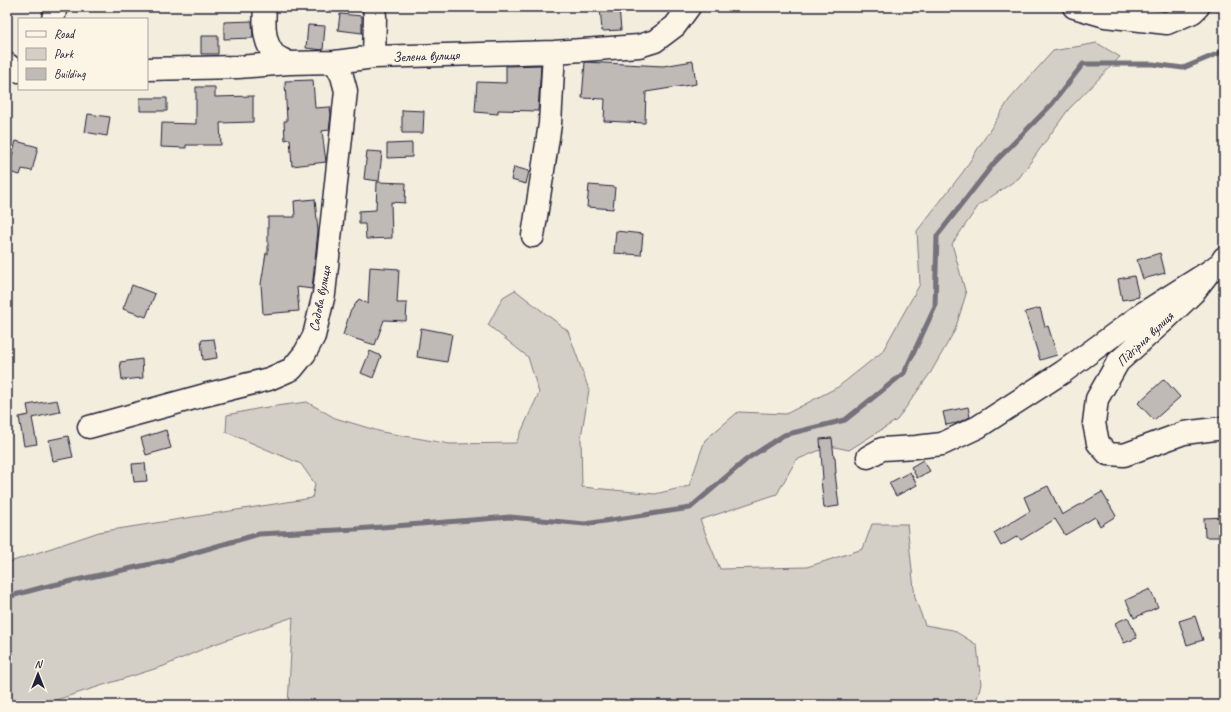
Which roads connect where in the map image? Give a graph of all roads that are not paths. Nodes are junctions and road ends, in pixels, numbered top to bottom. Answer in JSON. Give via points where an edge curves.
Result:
{"nodes":[{"id":1,"x":56,"y":7,"type":"edge"},
{"id":2,"x":265,"y":7,"type":"edge"},
{"id":3,"x":374,"y":7,"type":"edge"},
{"id":4,"x":689,"y":7,"type":"edge"},
{"id":5,"x":1074,"y":7,"type":"edge"},
{"id":6,"x":1198,"y":7,"type":"edge"},
{"id":7,"x":53,"y":18,"type":"edge"},
{"id":8,"x":554,"y":52,"type":"junction"},
{"id":9,"x":374,"y":58,"type":"junction"},
{"id":10,"x":335,"y":62,"type":"junction"},
{"id":11,"x":289,"y":63,"type":"junction"},
{"id":12,"x":148,"y":69,"type":"edge"},
{"id":13,"x":533,"y":236,"type":"dead end"},
{"id":14,"x":1217,"y":264,"type":"edge"},
{"id":15,"x":90,"y":427,"type":"dead end"},
{"id":16,"x":1224,"y":429,"type":"edge"},
{"id":17,"x":868,"y":457,"type":"dead end"}],
"edges":[{"from":1,"to":7,"type":"street"},
{"from":2,"to":11,"type":"street","via":[[266,39],[273,54]]},
{"from":3,"to":9,"type":"street"},
{"from":4,"to":8,"type":"street","name":"Зелена вулиця","via":[[675,26],[655,41],[639,46]]},
{"from":5,"to":6,"type":"street","via":[[1105,16],[1167,23],[1193,12]]},
{"from":8,"to":9,"type":"street","name":"Зелена вулиця"},
{"from":8,"to":13,"type":"street","via":[[550,124]]},
{"from":9,"to":10,"type":"street","name":"Зелена вулиця"},
{"from":10,"to":11,"type":"street","name":"Зелена вулиця"},
{"from":10,"to":15,"type":"street","name":"Садова вулиця","via":[[346,90],[324,294],[314,336],[305,353],[292,369],[269,378]]},
{"from":11,"to":12,"type":"street","name":"Зелена вулиця"},
{"from":14,"to":16,"type":"street","name":"Підгірна вулиця","via":[[1193,293],[1118,362],[1097,399],[1094,423],[1098,443],[1108,454],[1124,456],[1184,433]]},
{"from":14,"to":17,"type":"street","via":[[1145,312],[1063,372],[978,427],[942,444],[882,449]]}]}
